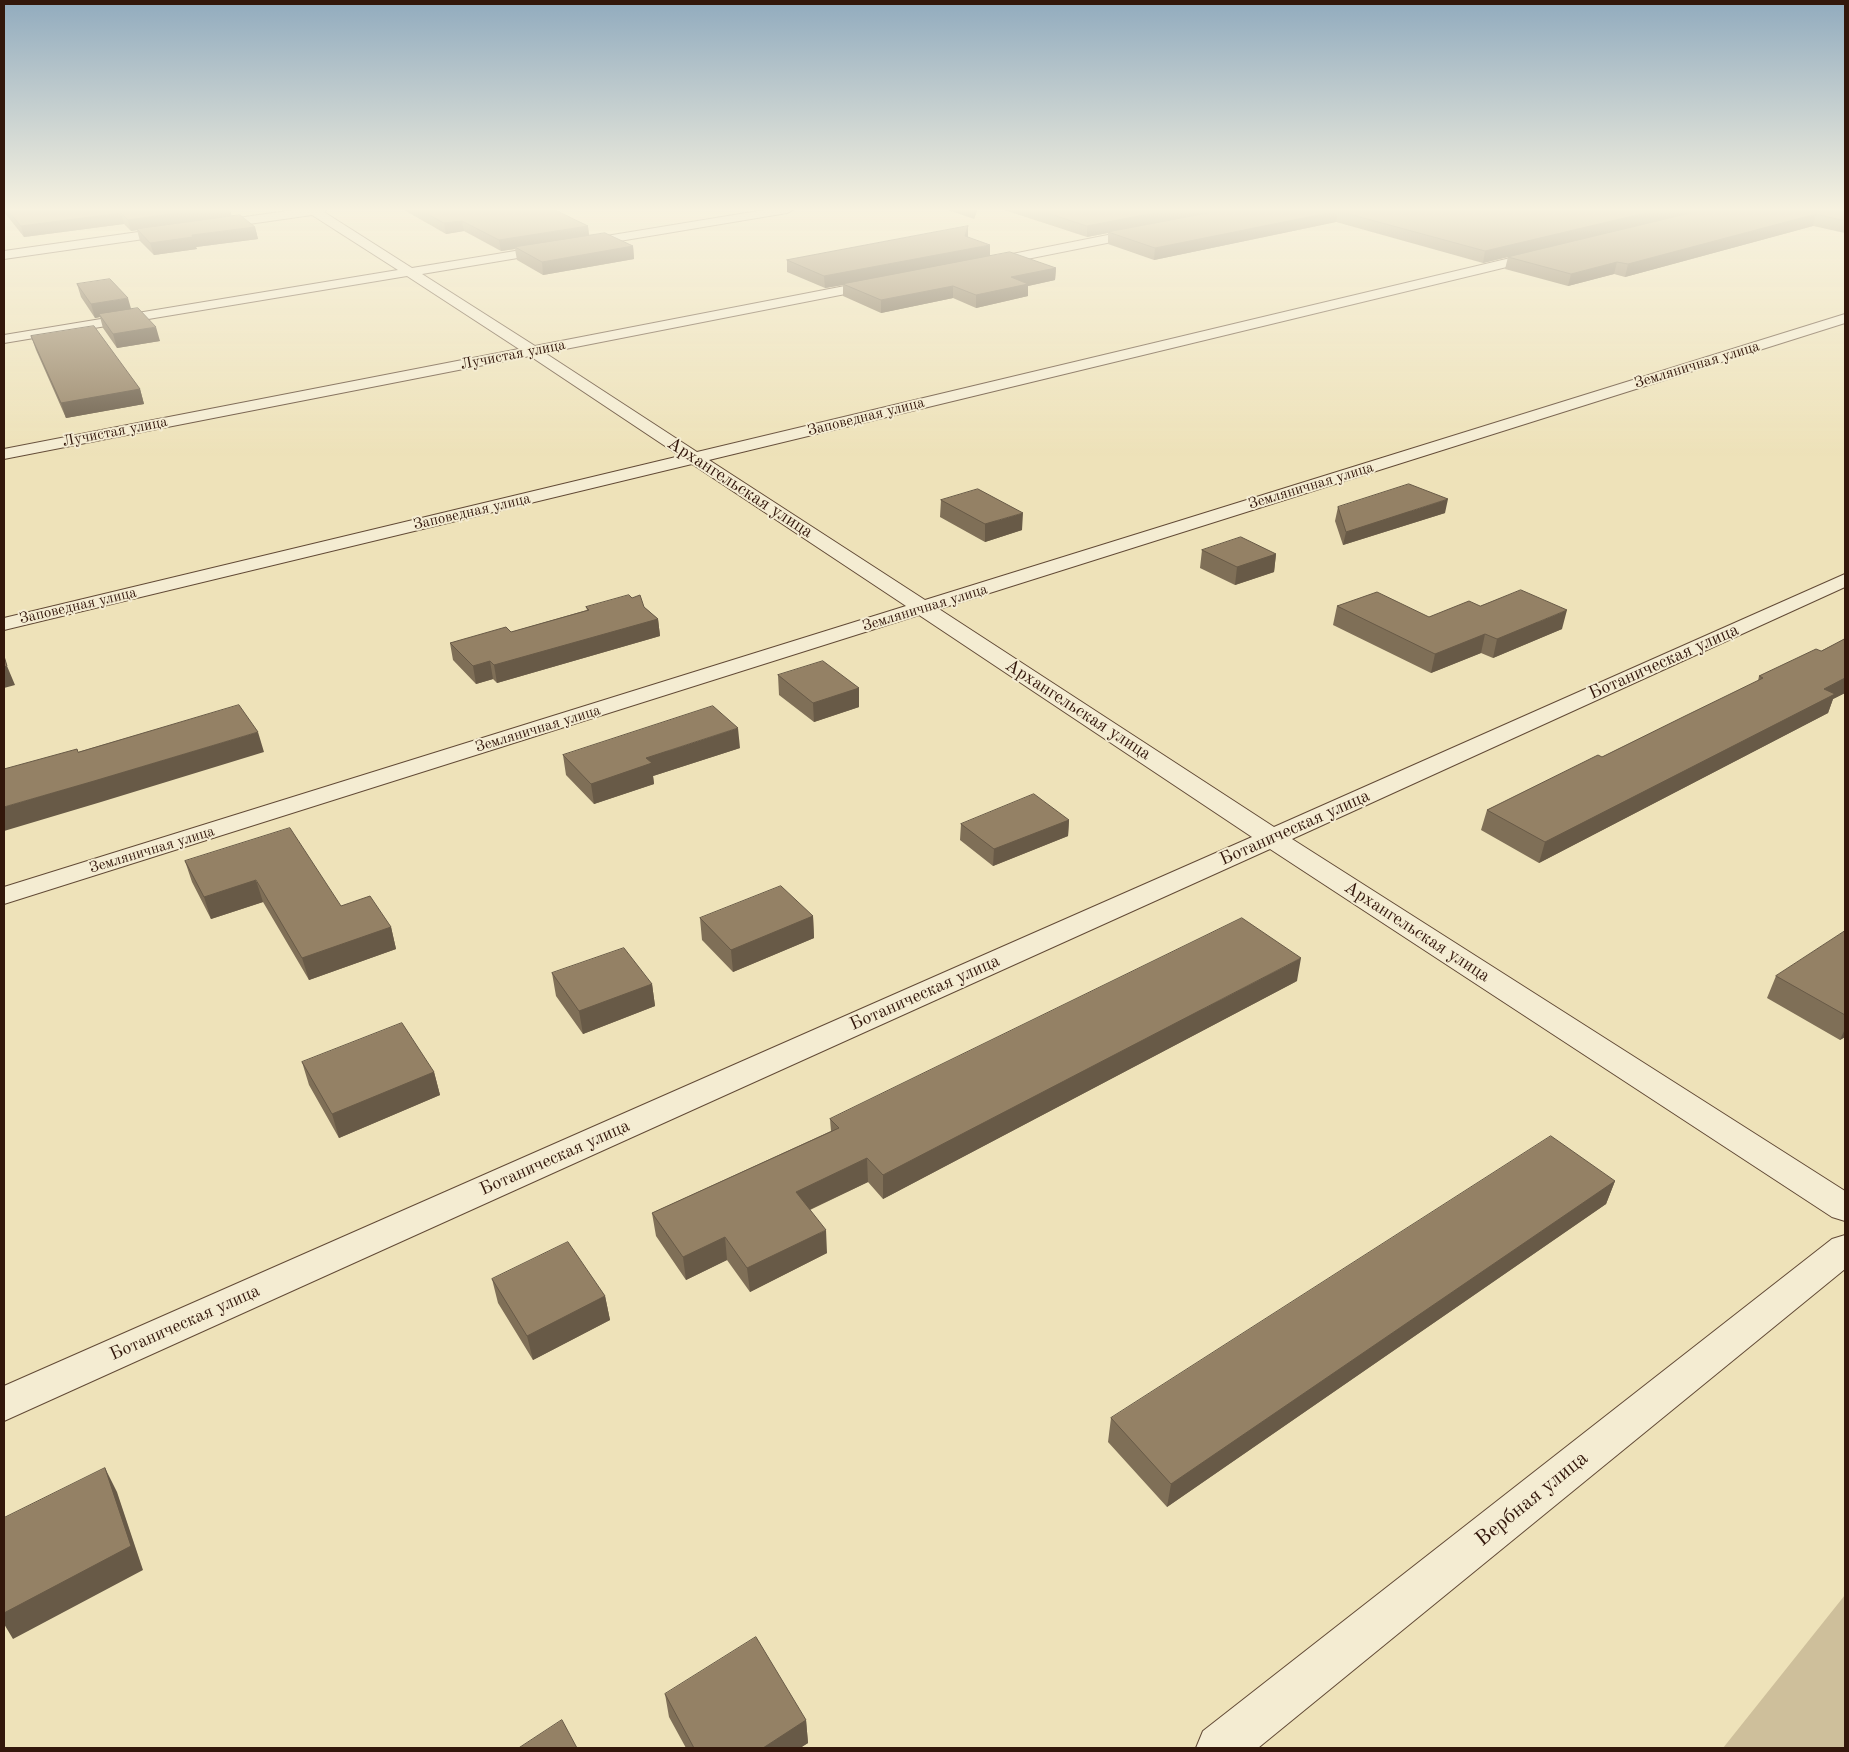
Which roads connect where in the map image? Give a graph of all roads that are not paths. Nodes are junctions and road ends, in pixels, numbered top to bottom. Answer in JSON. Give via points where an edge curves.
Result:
{"nodes":[{"id":1,"x":289,"y":292,"type":"edge"},
{"id":2,"x":439,"y":292,"type":"edge"},
{"id":3,"x":839,"y":292,"type":"edge"},
{"id":4,"x":1390,"y":292,"type":"edge"},
{"id":5,"x":1845,"y":318,"type":"edge"},
{"id":6,"x":4,"y":339,"type":"edge"},
{"id":7,"x":532,"y":351,"type":"junction"},
{"id":8,"x":4,"y":454,"type":"edge"},
{"id":9,"x":694,"y":459,"type":"junction"},
{"id":10,"x":1845,"y":580,"type":"edge"},
{"id":11,"x":924,"y":608,"type":"junction"},
{"id":12,"x":4,"y":624,"type":"edge"},
{"id":13,"x":1272,"y":838,"type":"junction"},
{"id":14,"x":4,"y":896,"type":"edge"},
{"id":15,"x":1845,"y":1208,"type":"edge"},
{"id":16,"x":1845,"y":1249,"type":"edge"},
{"id":17,"x":4,"y":1404,"type":"edge"},
{"id":18,"x":1220,"y":1748,"type":"edge"}],
"edges":[{"from":1,"to":6,"type":"street"},
{"from":2,"to":7,"type":"street","name":"Архангельская улица"},
{"from":3,"to":7,"type":"street","name":"Лучистая улица"},
{"from":4,"to":9,"type":"street","name":"Заповедная улица"},
{"from":5,"to":11,"type":"street","name":"Земляничная улица"},
{"from":7,"to":8,"type":"street","name":"Лучистая улица"},
{"from":7,"to":9,"type":"street","name":"Архангельская улица"},
{"from":9,"to":11,"type":"street","name":"Архангельская улица"},
{"from":9,"to":12,"type":"street","name":"Заповедная улица"},
{"from":10,"to":13,"type":"street","name":"Ботаническая улица"},
{"from":11,"to":13,"type":"street","name":"Архангельская улица"},
{"from":11,"to":14,"type":"street","name":"Земляничная улица"},
{"from":13,"to":15,"type":"street","name":"Архангельская улица"},
{"from":13,"to":17,"type":"street","name":"Ботаническая улица"},
{"from":16,"to":18,"type":"street","name":"Вербная улица"}]}
